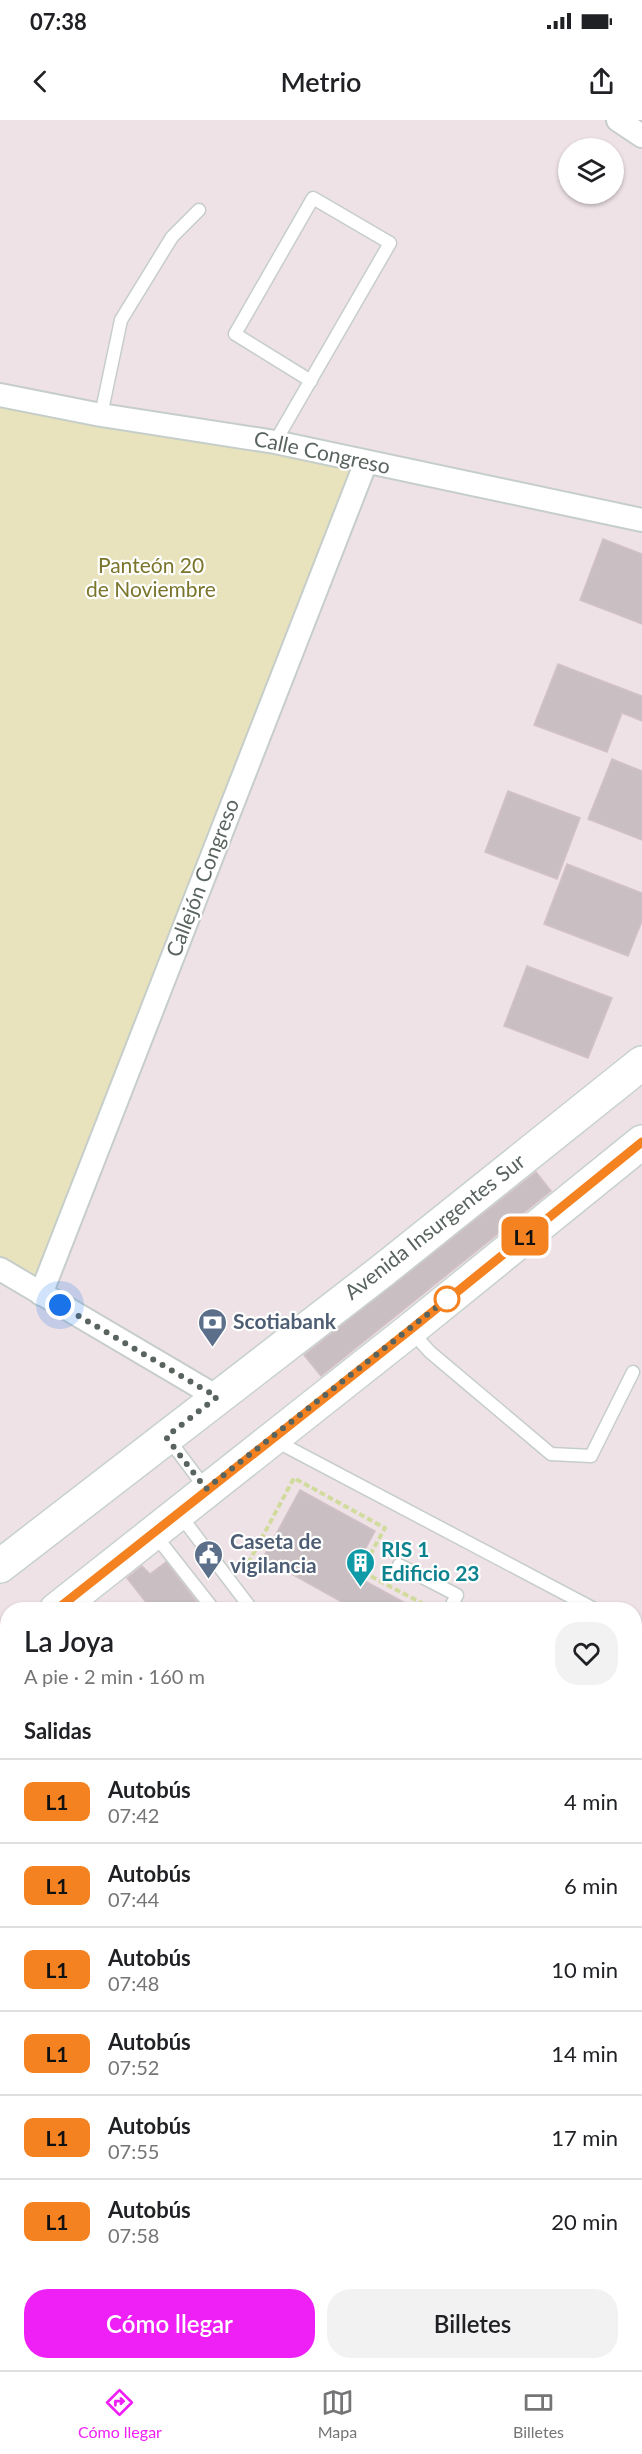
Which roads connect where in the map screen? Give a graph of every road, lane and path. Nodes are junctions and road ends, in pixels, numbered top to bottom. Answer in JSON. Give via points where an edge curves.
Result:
{"nodes":[{"id":1,"x":618,"y":120,"type":"edge"},
{"id":2,"x":642,"y":136,"type":"edge"},
{"id":3,"x":199,"y":210,"type":"dead end"},
{"id":4,"x":311,"y":381,"type":"junction"},
{"id":5,"x":0,"y":395,"type":"edge"},
{"id":6,"x":101,"y":415,"type":"junction"},
{"id":7,"x":275,"y":442,"type":"junction"},
{"id":8,"x":366,"y":462,"type":"junction"},
{"id":9,"x":642,"y":520,"type":"edge"},
{"id":10,"x":642,"y":1063,"type":"edge"},
{"id":11,"x":642,"y":1142,"type":"edge"},
{"id":12,"x":0,"y":1269,"type":"edge"},
{"id":13,"x":41,"y":1294,"type":"junction"},
{"id":14,"x":410,"y":1330,"type":"junction"},
{"id":15,"x":633,"y":1372,"type":"dead end"},
{"id":16,"x":217,"y":1397,"type":"junction"},
{"id":17,"x":166,"y":1437,"type":"junction"},
{"id":18,"x":270,"y":1438,"type":"junction"},
{"id":19,"x":206,"y":1489,"type":"junction"},
{"id":20,"x":178,"y":1511,"type":"junction"},
{"id":21,"x":153,"y":1531,"type":"junction"},
{"id":22,"x":399,"y":1565,"type":"dead end"},
{"id":23,"x":0,"y":1566,"type":"edge"},
{"id":24,"x":244,"y":1572,"type":"dead end"},
{"id":25,"x":66,"y":1602,"type":"edge"},
{"id":26,"x":208,"y":1602,"type":"edge"},
{"id":27,"x":246,"y":1602,"type":"edge"},
{"id":28,"x":420,"y":1602,"type":"edge"},
{"id":29,"x":453,"y":1602,"type":"edge"},
{"id":30,"x":581,"y":1602,"type":"edge"}],
"edges":[{"from":1,"to":2,"type":"street"},
{"from":3,"to":6,"type":"lane","via":[[172,237],[122,320]]},
{"from":4,"to":4,"type":"lane","via":[[390,243],[313,198],[235,334]]},
{"from":4,"to":7,"type":"lane"},
{"from":5,"to":6,"type":"street","name":"Calle Congreso"},
{"from":6,"to":7,"type":"street","name":"Calle Congreso"},
{"from":7,"to":8,"type":"street","name":"Calle Congreso"},
{"from":8,"to":9,"type":"street","name":"Calle Congreso"},
{"from":8,"to":13,"type":"street","name":"Callejón Congreso"},
{"from":10,"to":16,"type":"main road","name":"Avenida Insurgentes Sur"},
{"from":11,"to":14,"type":"main road"},
{"from":12,"to":13,"type":"street"},
{"from":13,"to":16,"type":"street"},
{"from":14,"to":15,"type":"lane","via":[[430,1352],[551,1454],[591,1456]]},
{"from":14,"to":18,"type":"main road"},
{"from":16,"to":17,"type":"main road","name":"Avenida Insurgentes Sur"},
{"from":17,"to":19,"type":"lane"},
{"from":17,"to":23,"type":"main road","name":"Avenida Insurgentes Sur"},
{"from":18,"to":19,"type":"main road"},
{"from":18,"to":30,"type":"lane"},
{"from":19,"to":20,"type":"main road"},
{"from":20,"to":21,"type":"main road"},
{"from":20,"to":27,"type":"lane"},
{"from":21,"to":25,"type":"main road"},
{"from":21,"to":26,"type":"lane"},
{"from":22,"to":29,"type":"lane","via":[[457,1595]]},
{"from":24,"to":28,"type":"path","via":[[294,1478],[385,1528],[361,1571]]}]}
